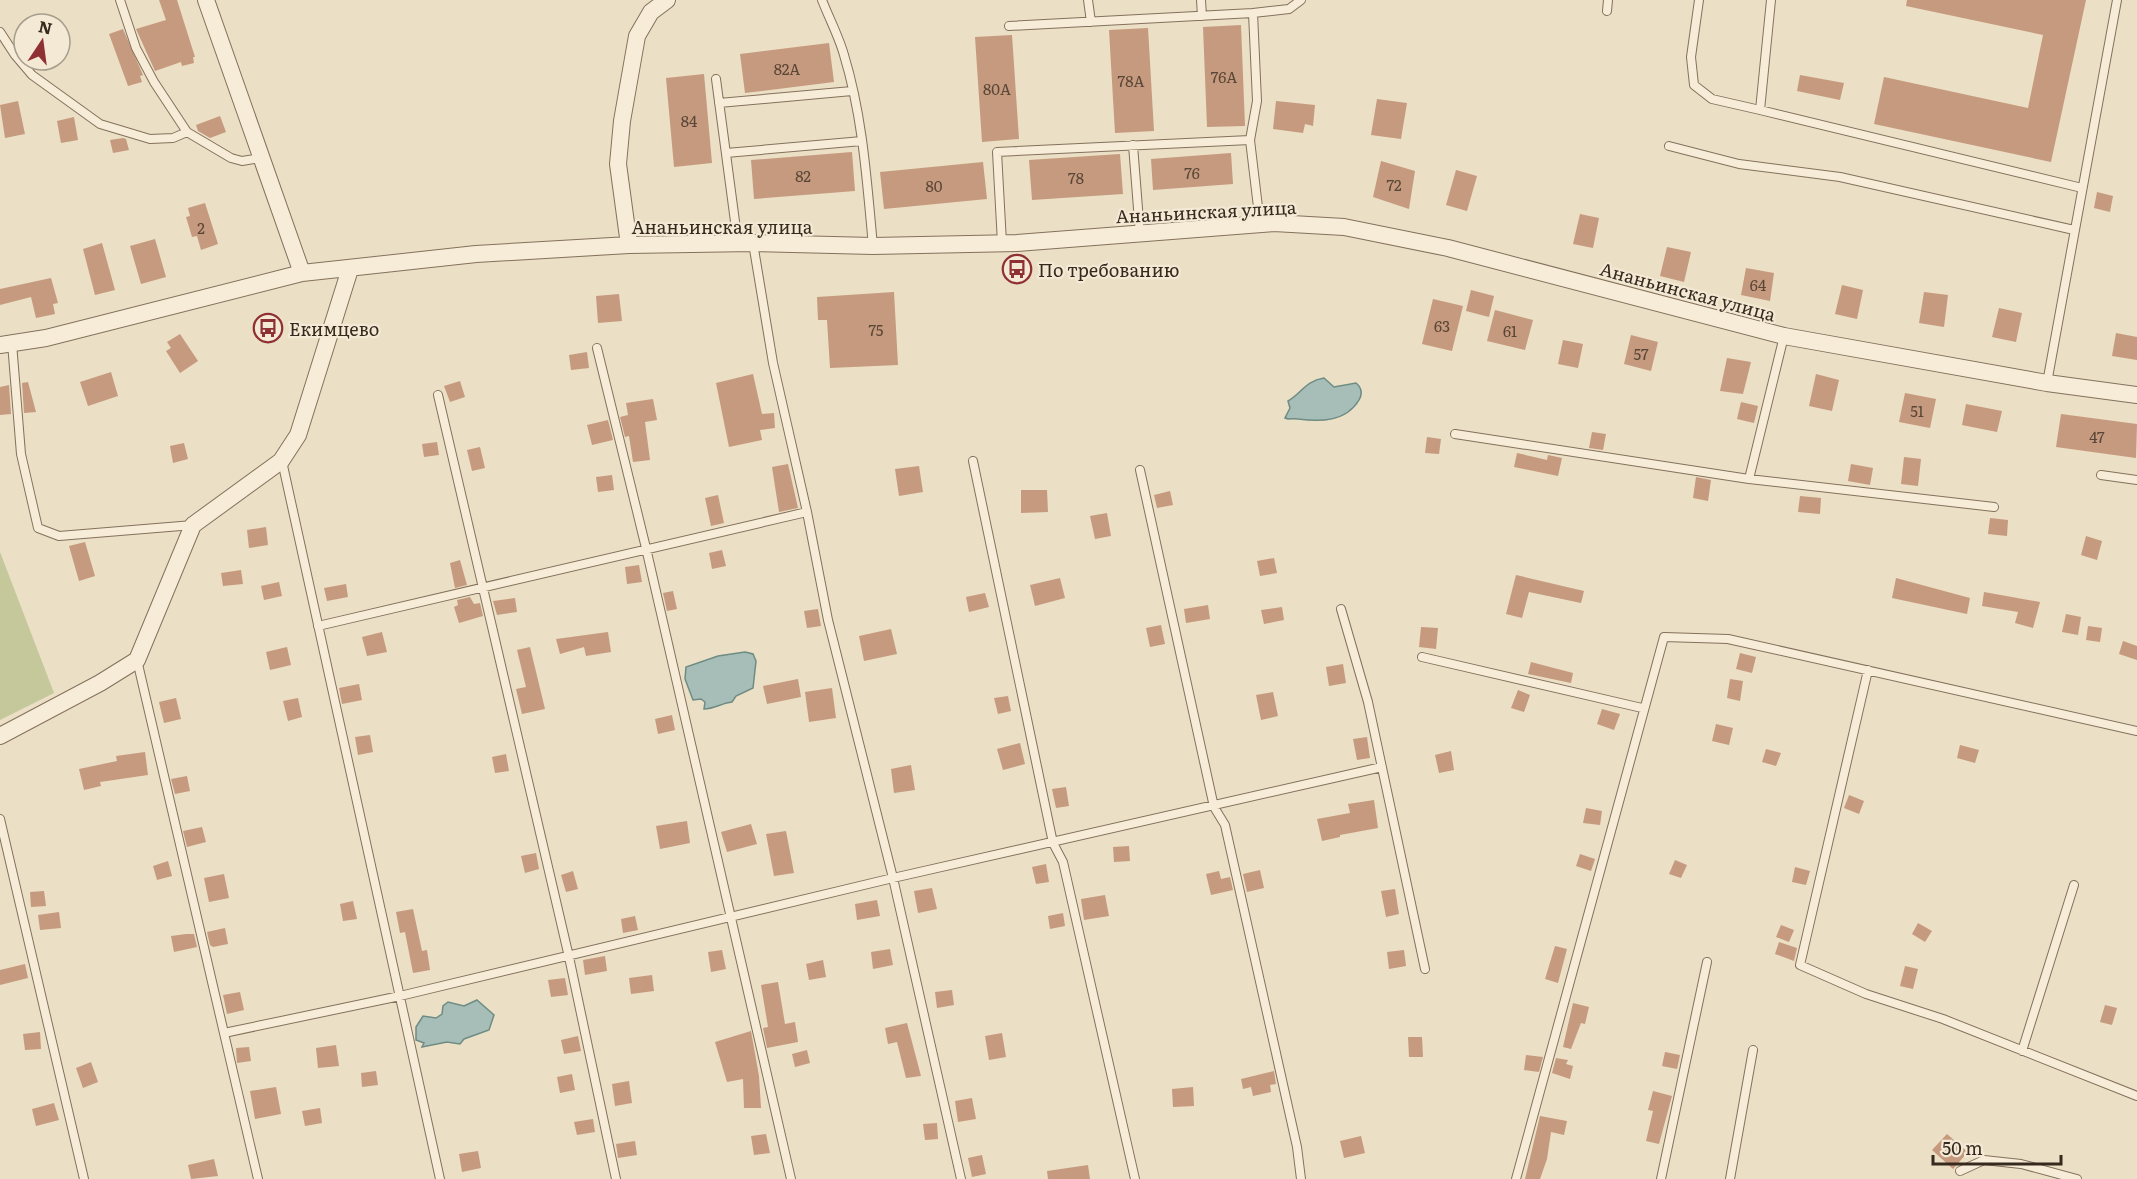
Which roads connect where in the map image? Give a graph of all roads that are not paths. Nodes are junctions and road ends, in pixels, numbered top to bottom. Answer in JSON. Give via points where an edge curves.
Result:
{"nodes":[{"id":1,"x":120,"y":0,"type":"edge"},
{"id":2,"x":206,"y":0,"type":"edge"},
{"id":3,"x":667,"y":0,"type":"edge"},
{"id":4,"x":822,"y":0,"type":"edge"},
{"id":5,"x":1088,"y":0,"type":"edge"},
{"id":6,"x":1201,"y":0,"type":"edge"},
{"id":7,"x":1300,"y":0,"type":"edge"},
{"id":8,"x":1608,"y":0,"type":"edge"},
{"id":9,"x":1699,"y":0,"type":"edge"},
{"id":10,"x":1771,"y":0,"type":"edge"},
{"id":11,"x":2117,"y":0,"type":"edge"},
{"id":12,"x":1607,"y":11,"type":"dead end"},
{"id":13,"x":1253,"y":13,"type":"junction"},
{"id":14,"x":1202,"y":16,"type":"junction"},
{"id":15,"x":1091,"y":22,"type":"junction"},
{"id":16,"x":1009,"y":26,"type":"dead end"},
{"id":17,"x":0,"y":32,"type":"edge"},
{"id":18,"x":716,"y":79,"type":"dead end"},
{"id":19,"x":852,"y":91,"type":"junction"},
{"id":20,"x":719,"y":103,"type":"junction"},
{"id":21,"x":1760,"y":110,"type":"junction"},
{"id":22,"x":187,"y":132,"type":"junction"},
{"id":23,"x":1250,"y":140,"type":"junction"},
{"id":24,"x":862,"y":141,"type":"junction"},
{"id":25,"x":1133,"y":145,"type":"junction"},
{"id":26,"x":1669,"y":146,"type":"dead end"},
{"id":27,"x":726,"y":153,"type":"junction"},
{"id":28,"x":261,"y":158,"type":"junction"},
{"id":29,"x":2082,"y":188,"type":"junction"},
{"id":30,"x":1260,"y":224,"type":"junction"},
{"id":31,"x":2074,"y":230,"type":"junction"},
{"id":32,"x":1140,"y":234,"type":"junction"},
{"id":33,"x":1002,"y":243,"type":"junction"},
{"id":34,"x":745,"y":244,"type":"junction"},
{"id":35,"x":629,"y":245,"type":"junction"},
{"id":36,"x":873,"y":246,"type":"junction"},
{"id":37,"x":350,"y":268,"type":"junction"},
{"id":38,"x":302,"y":273,"type":"junction"},
{"id":39,"x":1784,"y":336,"type":"junction"},
{"id":40,"x":6,"y":344,"type":"edge"},
{"id":41,"x":597,"y":348,"type":"dead end"},
{"id":42,"x":2047,"y":383,"type":"junction"},
{"id":43,"x":438,"y":395,"type":"dead end"},
{"id":44,"x":2137,"y":395,"type":"edge"},
{"id":45,"x":1455,"y":434,"type":"dead end"},
{"id":46,"x":281,"y":461,"type":"junction"},
{"id":47,"x":973,"y":461,"type":"dead end"},
{"id":48,"x":1140,"y":470,"type":"dead end"},
{"id":49,"x":2101,"y":475,"type":"dead end"},
{"id":50,"x":1749,"y":479,"type":"junction"},
{"id":51,"x":2137,"y":480,"type":"edge"},
{"id":52,"x":1994,"y":507,"type":"dead end"},
{"id":53,"x":807,"y":512,"type":"junction"},
{"id":54,"x":193,"y":525,"type":"junction"},
{"id":55,"x":646,"y":548,"type":"junction"},
{"id":56,"x":484,"y":589,"type":"junction"},
{"id":57,"x":1341,"y":609,"type":"dead end"},
{"id":58,"x":318,"y":626,"type":"junction"},
{"id":59,"x":1422,"y":657,"type":"dead end"},
{"id":60,"x":137,"y":660,"type":"junction"},
{"id":61,"x":1868,"y":670,"type":"junction"},
{"id":62,"x":1642,"y":708,"type":"junction"},
{"id":63,"x":2137,"y":731,"type":"edge"},
{"id":64,"x":0,"y":736,"type":"edge"},
{"id":65,"x":1382,"y":767,"type":"junction"},
{"id":66,"x":1214,"y":807,"type":"junction"},
{"id":67,"x":0,"y":819,"type":"edge"},
{"id":68,"x":1053,"y":843,"type":"junction"},
{"id":69,"x":893,"y":878,"type":"junction"},
{"id":70,"x":2074,"y":885,"type":"dead end"},
{"id":71,"x":732,"y":918,"type":"junction"},
{"id":72,"x":569,"y":957,"type":"junction"},
{"id":73,"x":1707,"y":962,"type":"dead end"},
{"id":74,"x":1425,"y":969,"type":"dead end"},
{"id":75,"x":400,"y":996,"type":"junction"},
{"id":76,"x":224,"y":1033,"type":"junction"},
{"id":77,"x":1754,"y":1050,"type":"dead end"},
{"id":78,"x":2022,"y":1051,"type":"junction"},
{"id":79,"x":2137,"y":1096,"type":"edge"},
{"id":80,"x":1960,"y":1171,"type":"dead end"},
{"id":81,"x":84,"y":1179,"type":"edge"},
{"id":82,"x":258,"y":1179,"type":"edge"},
{"id":83,"x":440,"y":1179,"type":"edge"},
{"id":84,"x":616,"y":1179,"type":"edge"},
{"id":85,"x":791,"y":1179,"type":"edge"},
{"id":86,"x":961,"y":1179,"type":"edge"},
{"id":87,"x":1135,"y":1179,"type":"edge"},
{"id":88,"x":1301,"y":1179,"type":"edge"},
{"id":89,"x":1516,"y":1179,"type":"edge"},
{"id":90,"x":1661,"y":1179,"type":"edge"},
{"id":91,"x":1730,"y":1179,"type":"edge"},
{"id":92,"x":2077,"y":1179,"type":"edge"}],
"edges":[{"from":1,"to":22,"type":"lane","via":[[136,48]]},
{"from":2,"to":28,"type":"street"},
{"from":3,"to":35,"type":"street","via":[[651,12],[637,36],[622,121],[618,164]]},
{"from":4,"to":19,"type":"lane","via":[[844,56]]},
{"from":5,"to":15,"type":"lane"},
{"from":6,"to":14,"type":"lane"},
{"from":7,"to":13,"type":"lane","via":[[1290,9]]},
{"from":8,"to":12,"type":"lane"},
{"from":9,"to":21,"type":"lane","via":[[1691,57],[1694,85],[1712,99]]},
{"from":10,"to":21,"type":"lane"},
{"from":11,"to":29,"type":"lane"},
{"from":13,"to":14,"type":"lane"},
{"from":13,"to":23,"type":"lane","via":[[1257,101]]},
{"from":14,"to":15,"type":"lane"},
{"from":15,"to":16,"type":"lane"},
{"from":17,"to":22,"type":"lane","via":[[32,75],[100,124],[150,139],[173,138]]},
{"from":18,"to":20,"type":"lane"},
{"from":19,"to":20,"type":"lane"},
{"from":19,"to":24,"type":"lane"},
{"from":20,"to":27,"type":"lane"},
{"from":21,"to":29,"type":"lane"},
{"from":22,"to":28,"type":"lane","via":[[231,158]]},
{"from":23,"to":25,"type":"lane"},
{"from":23,"to":30,"type":"lane"},
{"from":24,"to":27,"type":"lane"},
{"from":24,"to":36,"type":"lane"},
{"from":25,"to":32,"type":"lane"},
{"from":25,"to":33,"type":"lane","via":[[998,152]]},
{"from":26,"to":31,"type":"lane","via":[[1739,164],[1840,177]]},
{"from":27,"to":34,"type":"lane"},
{"from":28,"to":38,"type":"street"},
{"from":29,"to":31,"type":"lane"},
{"from":30,"to":32,"type":"street","name":"Ананьинская улица"},
{"from":30,"to":39,"type":"street","name":"Ананьинская улица","via":[[1344,227],[1449,248]]},
{"from":31,"to":42,"type":"lane"},
{"from":32,"to":33,"type":"street","name":"Ананьинская улица"},
{"from":33,"to":36,"type":"street","name":"Ананьинская улица"},
{"from":34,"to":35,"type":"street","name":"Ананьинская улица"},
{"from":34,"to":36,"type":"street","name":"Ананьинская улица"},
{"from":34,"to":53,"type":"lane"},
{"from":35,"to":37,"type":"street","name":"Ананьинская улица","via":[[476,254]]},
{"from":37,"to":38,"type":"street","name":"Ананьинская улица"},
{"from":37,"to":46,"type":"street","via":[[297,435]]},
{"from":38,"to":40,"type":"street","name":"Ананьинская улица","via":[[46,338]]},
{"from":39,"to":42,"type":"street","name":"Ананьинская улица"},
{"from":39,"to":50,"type":"lane"},
{"from":40,"to":54,"type":"lane","via":[[21,454],[38,528],[59,536]]},
{"from":41,"to":55,"type":"lane"},
{"from":42,"to":44,"type":"street","name":"Ананьинская улица"},
{"from":43,"to":56,"type":"lane"},
{"from":45,"to":50,"type":"lane"},
{"from":46,"to":54,"type":"street"},
{"from":46,"to":58,"type":"lane"},
{"from":47,"to":68,"type":"lane"},
{"from":48,"to":66,"type":"lane"},
{"from":49,"to":51,"type":"lane"},
{"from":50,"to":52,"type":"lane"},
{"from":53,"to":55,"type":"lane"},
{"from":53,"to":69,"type":"lane","via":[[828,620]]},
{"from":54,"to":60,"type":"street"},
{"from":55,"to":56,"type":"lane"},
{"from":55,"to":71,"type":"lane"},
{"from":56,"to":58,"type":"lane"},
{"from":56,"to":72,"type":"lane"},
{"from":57,"to":65,"type":"lane"},
{"from":58,"to":75,"type":"lane"},
{"from":59,"to":62,"type":"lane"},
{"from":60,"to":64,"type":"street"},
{"from":60,"to":76,"type":"lane"},
{"from":61,"to":62,"type":"lane","via":[[1728,639],[1664,637]]},
{"from":61,"to":63,"type":"lane"},
{"from":61,"to":78,"type":"lane","via":[[1800,965],[1866,994]]},
{"from":62,"to":89,"type":"lane"},
{"from":65,"to":66,"type":"lane"},
{"from":65,"to":74,"type":"lane"},
{"from":66,"to":68,"type":"lane"},
{"from":66,"to":88,"type":"lane","via":[[1225,825]]},
{"from":67,"to":81,"type":"lane"},
{"from":68,"to":69,"type":"lane"},
{"from":68,"to":87,"type":"lane","via":[[1063,862]]},
{"from":69,"to":71,"type":"lane"},
{"from":69,"to":86,"type":"lane"},
{"from":70,"to":78,"type":"lane"},
{"from":71,"to":72,"type":"lane"},
{"from":71,"to":85,"type":"lane"},
{"from":72,"to":75,"type":"lane"},
{"from":72,"to":84,"type":"lane"},
{"from":73,"to":90,"type":"lane"},
{"from":75,"to":76,"type":"lane"},
{"from":75,"to":83,"type":"lane"},
{"from":76,"to":82,"type":"lane"},
{"from":77,"to":91,"type":"lane"},
{"from":78,"to":79,"type":"lane"},
{"from":80,"to":92,"type":"lane","via":[[1984,1161],[2021,1164]]}]}
